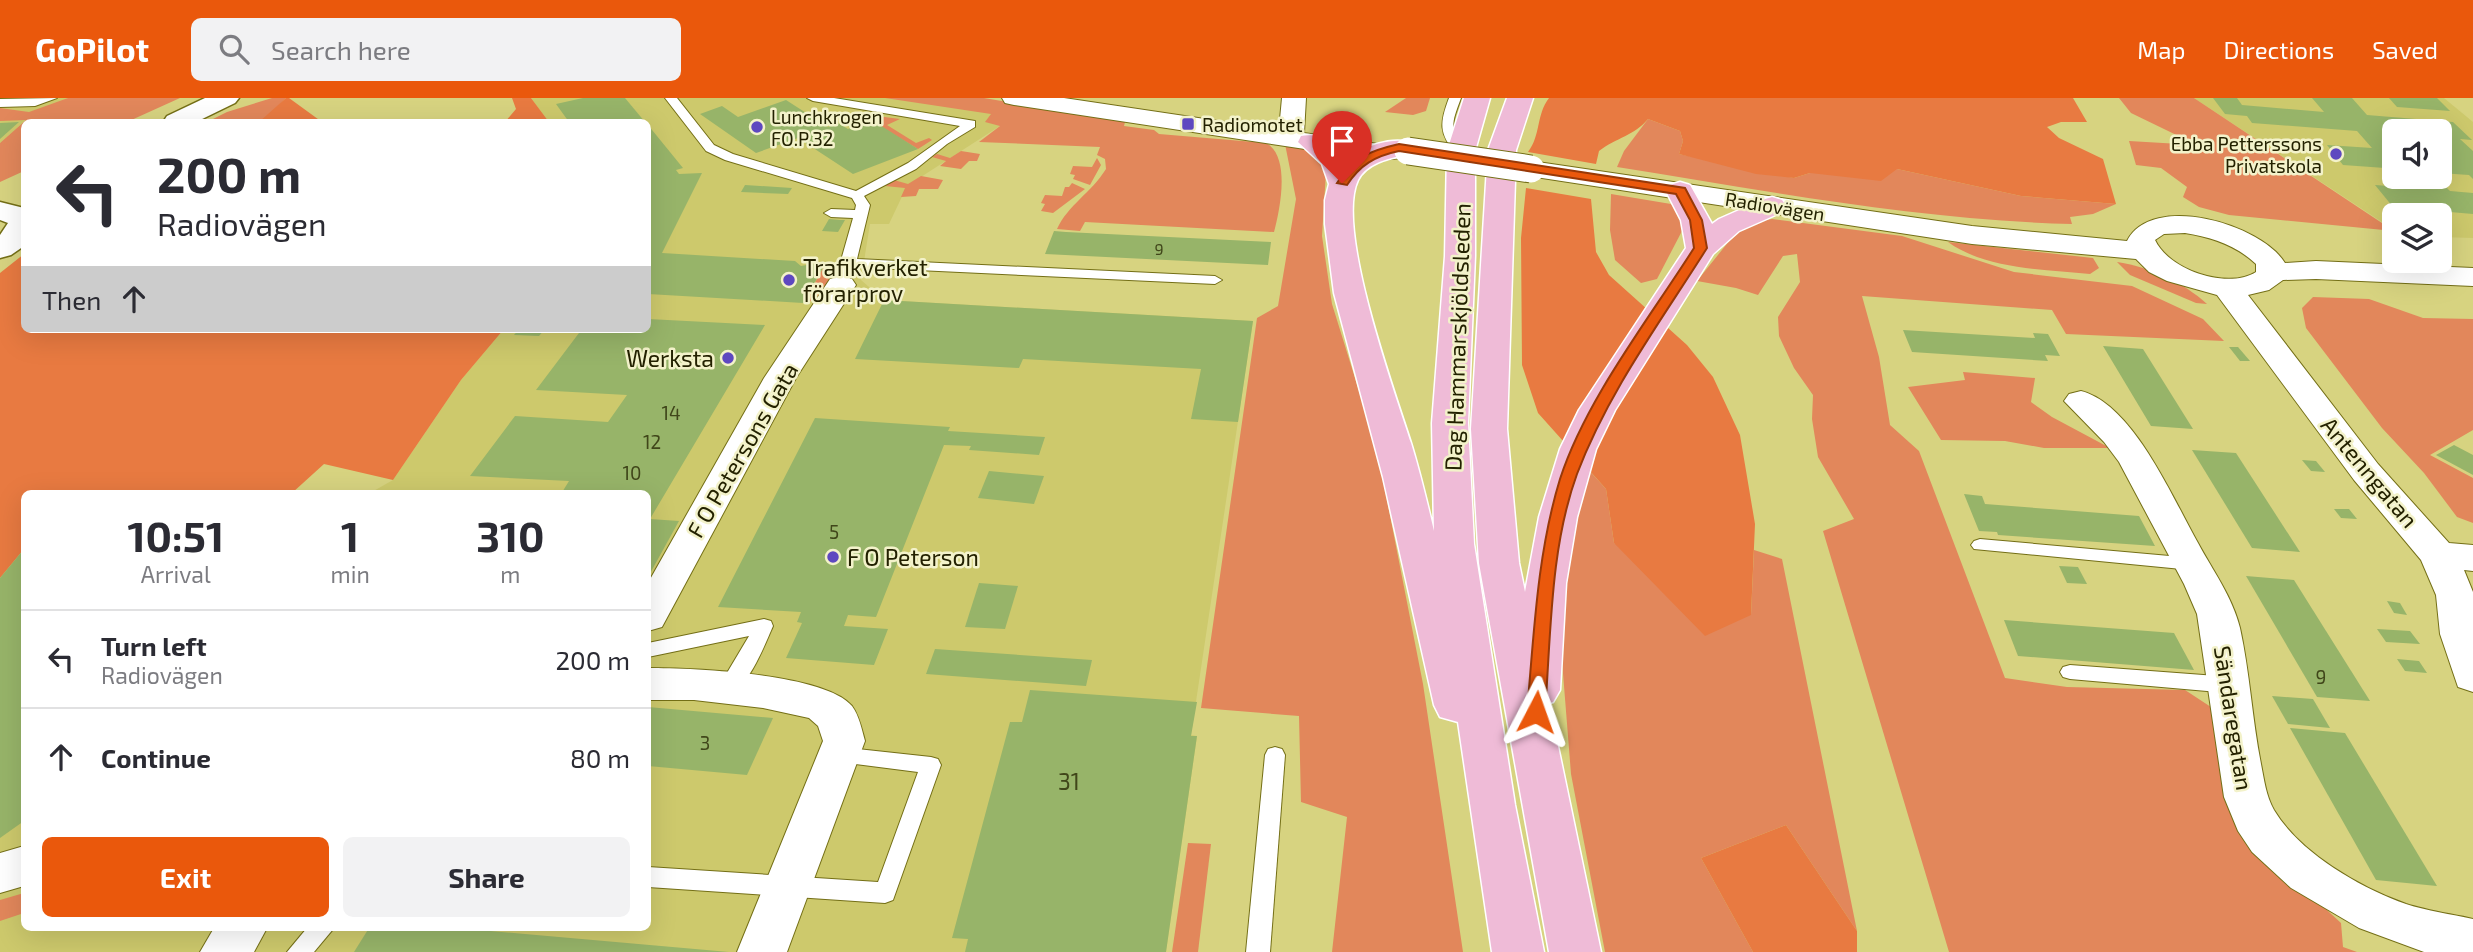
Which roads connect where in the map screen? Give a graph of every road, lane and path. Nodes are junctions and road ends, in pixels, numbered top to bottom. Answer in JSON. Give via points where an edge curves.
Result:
{"nodes":[{"id":1,"x":51,"y":98,"type":"edge"},
{"id":2,"x":226,"y":98,"type":"edge"},
{"id":3,"x":671,"y":98,"type":"edge"},
{"id":4,"x":813,"y":98,"type":"edge"},
{"id":5,"x":1014,"y":98,"type":"edge"},
{"id":6,"x":1073,"y":98,"type":"edge"},
{"id":7,"x":1294,"y":98,"type":"edge"},
{"id":8,"x":1455,"y":98,"type":"edge"},
{"id":9,"x":1477,"y":98,"type":"edge"},
{"id":10,"x":1515,"y":101,"type":"edge"},
{"id":11,"x":0,"y":103,"type":"edge"},
{"id":12,"x":182,"y":119,"type":"edge"},
{"id":13,"x":1298,"y":136,"type":"junction"},
{"id":14,"x":1395,"y":150,"type":"junction"},
{"id":15,"x":1461,"y":151,"type":"junction"},
{"id":16,"x":1342,"y":183,"type":"junction"},
{"id":17,"x":1680,"y":191,"type":"junction"},
{"id":18,"x":857,"y":195,"type":"junction"},
{"id":19,"x":1772,"y":206,"type":"junction"},
{"id":20,"x":831,"y":213,"type":"dead end"},
{"id":21,"x":860,"y":214,"type":"junction"},
{"id":22,"x":21,"y":230,"type":"edge"},
{"id":23,"x":2255,"y":247,"type":"junction"},
{"id":24,"x":1701,"y":248,"type":"junction"},
{"id":25,"x":0,"y":249,"type":"edge"},
{"id":26,"x":2144,"y":251,"type":"junction"},
{"id":27,"x":2382,"y":259,"type":"edge"},
{"id":28,"x":2452,"y":264,"type":"edge"},
{"id":29,"x":2473,"y":265,"type":"edge"},
{"id":30,"x":2273,"y":272,"type":"junction"},
{"id":31,"x":845,"y":274,"type":"junction"},
{"id":32,"x":2473,"y":277,"type":"edge"},
{"id":33,"x":1215,"y":280,"type":"dead end"},
{"id":34,"x":2226,"y":287,"type":"junction"},
{"id":35,"x":2081,"y":401,"type":"dead end"},
{"id":36,"x":1980,"y":545,"type":"dead end"},
{"id":37,"x":2455,"y":556,"type":"edge"},
{"id":38,"x":2192,"y":564,"type":"junction"},
{"id":39,"x":651,"y":612,"type":"edge"},
{"id":40,"x":2466,"y":636,"type":"edge"},
{"id":41,"x":651,"y":649,"type":"edge"},
{"id":42,"x":2070,"y":672,"type":"dead end"},
{"id":43,"x":2473,"y":676,"type":"edge"},
{"id":44,"x":651,"y":684,"type":"edge"},
{"id":45,"x":2230,"y":685,"type":"junction"},
{"id":46,"x":728,"y":688,"type":"junction"},
{"id":47,"x":1534,"y":734,"type":"junction"},
{"id":48,"x":841,"y":748,"type":"junction"},
{"id":49,"x":1275,"y":755,"type":"dead end"},
{"id":50,"x":1492,"y":805,"type":"junction"},
{"id":51,"x":21,"y":867,"type":"edge"},
{"id":52,"x":0,"y":873,"type":"edge"},
{"id":53,"x":651,"y":877,"type":"edge"},
{"id":54,"x":789,"y":885,"type":"junction"},
{"id":55,"x":241,"y":931,"type":"edge"},
{"id":56,"x":318,"y":931,"type":"edge"},
{"id":57,"x":2473,"y":941,"type":"edge"},
{"id":58,"x":225,"y":952,"type":"edge"},
{"id":59,"x":299,"y":952,"type":"edge"},
{"id":60,"x":762,"y":952,"type":"edge"},
{"id":61,"x":1258,"y":952,"type":"edge"},
{"id":62,"x":1518,"y":952,"type":"edge"},
{"id":63,"x":1575,"y":952,"type":"edge"}],
"edges":[{"from":1,"to":11,"type":"lane"},
{"from":2,"to":12,"type":"street"},
{"from":3,"to":18,"type":"lane","via":[[710,148]]},
{"from":4,"to":18,"type":"lane","via":[[971,124],[912,166]]},
{"from":5,"to":13,"type":"street"},
{"from":6,"to":13,"type":"street"},
{"from":7,"to":13,"type":"street"},
{"from":8,"to":15,"type":"lane","via":[[1445,130]]},
{"from":9,"to":15,"type":"main road","name":"Dag Hammarskjöldsleden"},
{"from":10,"to":47,"type":"main road","name":"Dag Hammarskjöldsleden","via":[[1502,150],[1489,429],[1499,563]]},
{"from":13,"to":14,"type":"street","name":"Radiovägen"},
{"from":13,"to":16,"type":"main road","via":[[1328,152]]},
{"from":14,"to":16,"type":"main road","via":[[1353,167]]},
{"from":14,"to":17,"type":"street","name":"Radiovägen","bridge":true},
{"from":15,"to":50,"type":"main road","name":"Dag Hammarskjöldsleden","via":[[1461,256],[1450,423],[1454,544]]},
{"from":16,"to":50,"type":"main road","via":[[1342,252],[1356,320],[1397,458],[1458,709]]},
{"from":17,"to":19,"type":"street","name":"Radiovägen"},
{"from":17,"to":24,"type":"main road","via":[[1696,220]]},
{"from":18,"to":21,"type":"lane","via":[[863,205]]},
{"from":19,"to":24,"type":"main road","via":[[1729,225]]},
{"from":19,"to":26,"type":"street","name":"Radiovägen","via":[[1972,235]]},
{"from":20,"to":21,"type":"lane"},
{"from":21,"to":31,"type":"lane"},
{"from":22,"to":25,"type":"street"},
{"from":23,"to":26,"type":"street","via":[[2218,231],[2177,225],[2148,231],[2141,240]]},
{"from":23,"to":27,"type":"street"},
{"from":23,"to":30,"type":"street"},
{"from":24,"to":47,"type":"main road","via":[[1597,410],[1569,476],[1546,583]]},
{"from":26,"to":34,"type":"street","via":[[2176,274]]},
{"from":28,"to":29,"type":"street"},
{"from":30,"to":32,"type":"street"},
{"from":30,"to":34,"type":"street","via":[[2258,285]]},
{"from":31,"to":33,"type":"lane"},
{"from":31,"to":39,"type":"street","name":"F O Petersons Gata","via":[[777,384]]},
{"from":34,"to":37,"type":"street","name":"Antenngatan","via":[[2366,472]]},
{"from":35,"to":38,"type":"street","name":"Sändaregatan","via":[[2132,455]]},
{"from":36,"to":38,"type":"lane"},
{"from":37,"to":40,"type":"street","name":"Antenngatan","via":[[2455,595]]},
{"from":38,"to":45,"type":"street","name":"Sändaregatan","via":[[2218,620]]},
{"from":40,"to":43,"type":"street","name":"Antenngatan"},
{"from":41,"to":46,"type":"lane","via":[[764,626]]},
{"from":42,"to":45,"type":"lane"},
{"from":44,"to":46,"type":"street"},
{"from":45,"to":57,"type":"street","name":"Sändaregatan","via":[[2246,799],[2278,849],[2344,898],[2398,923]]},
{"from":46,"to":48,"type":"street","via":[[822,705],[836,718]]},
{"from":47,"to":63,"type":"main road","name":"Dag Hammarskjöldsleden"},
{"from":48,"to":54,"type":"street"},
{"from":48,"to":54,"type":"lane","via":[[931,765],[884,894]]},
{"from":49,"to":61,"type":"lane"},
{"from":50,"to":62,"type":"main road","name":"Dag Hammarskjöldsleden"},
{"from":51,"to":52,"type":"street"},
{"from":53,"to":54,"type":"lane"},
{"from":54,"to":60,"type":"street"},
{"from":55,"to":58,"type":"street"},
{"from":56,"to":59,"type":"lane"}]}
